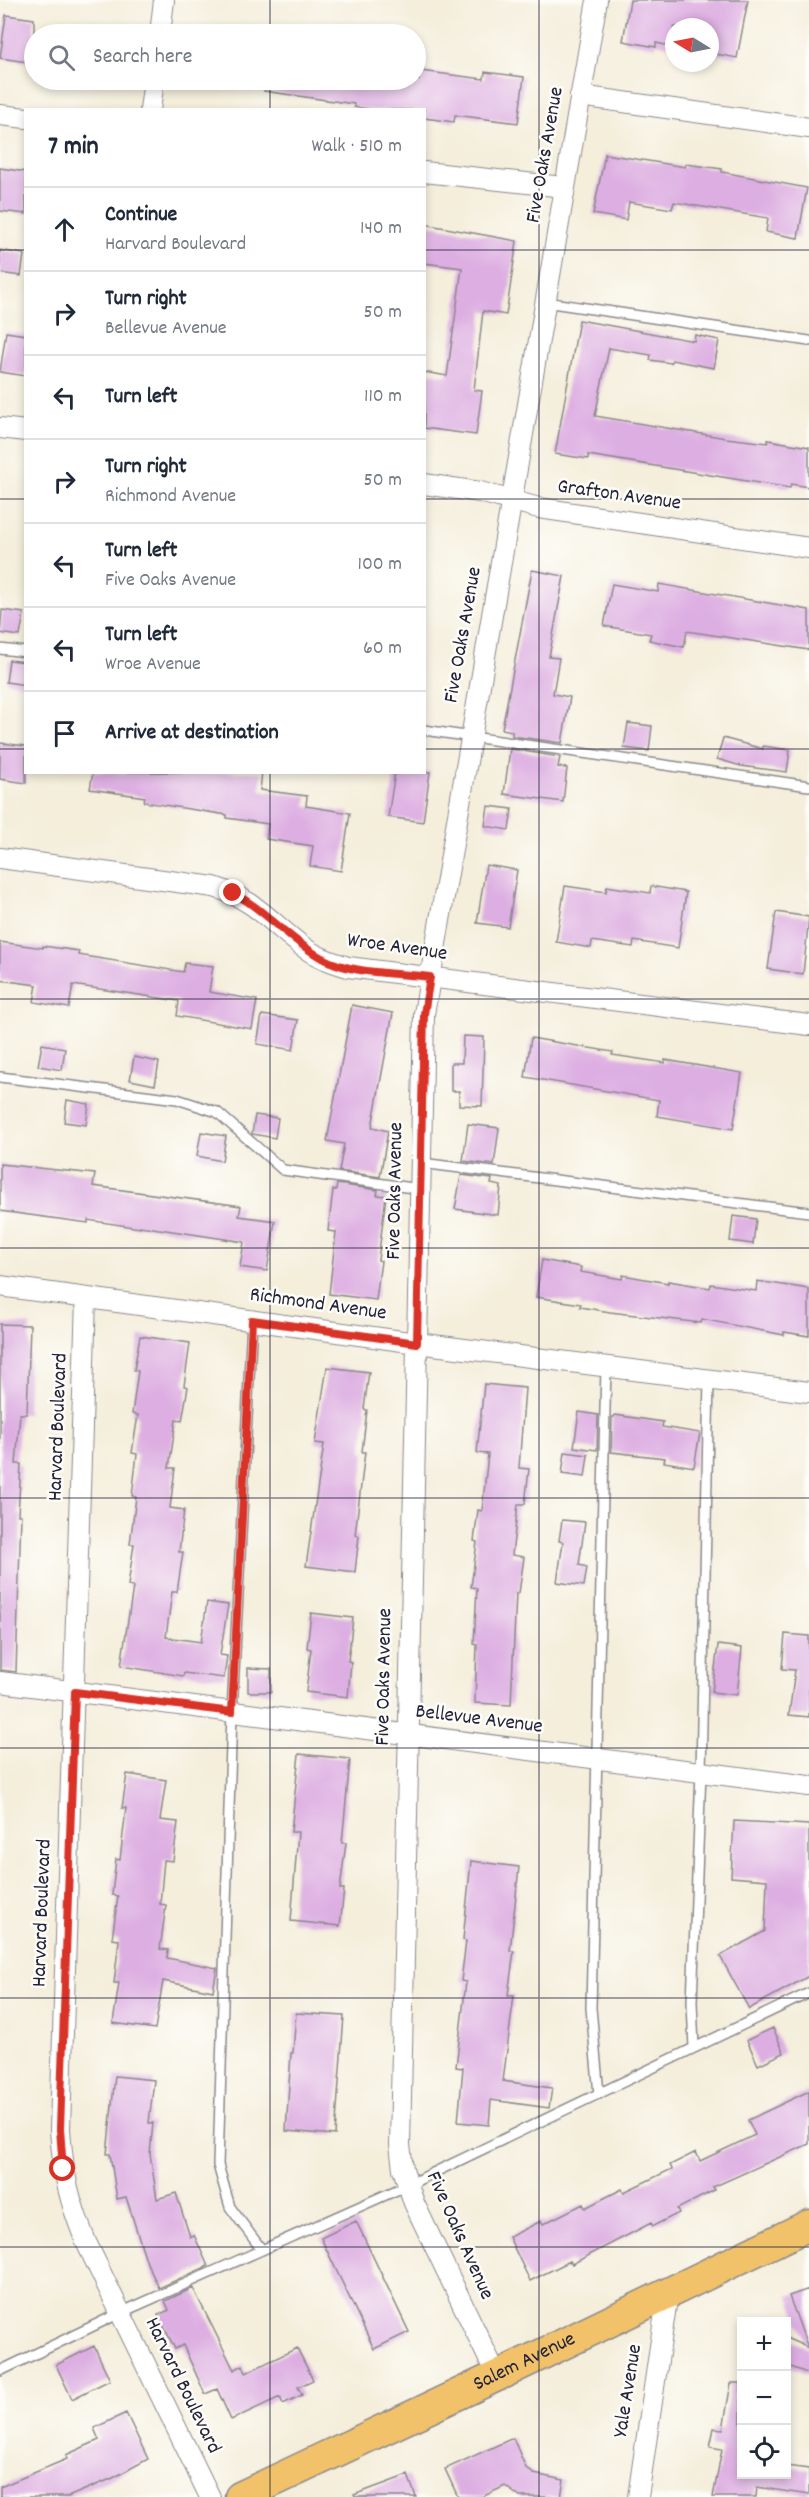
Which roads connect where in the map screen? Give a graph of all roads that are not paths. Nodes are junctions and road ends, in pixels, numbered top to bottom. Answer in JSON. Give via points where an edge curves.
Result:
{"nodes":[{"id":1,"x":164,"y":0,"type":"edge"},
{"id":2,"x":597,"y":0,"type":"edge"},
{"id":3,"x":161,"y":24,"type":"edge"},
{"id":4,"x":153,"y":90,"type":"edge"},
{"id":5,"x":580,"y":96,"type":"junction"},
{"id":6,"x":150,"y":108,"type":"edge"},
{"id":7,"x":0,"y":115,"type":"edge"},
{"id":8,"x":24,"y":118,"type":"edge"},
{"id":9,"x":809,"y":128,"type":"edge"},
{"id":10,"x":426,"y":172,"type":"edge"},
{"id":11,"x":564,"y":187,"type":"junction"},
{"id":12,"x":545,"y":302,"type":"junction"},
{"id":13,"x":809,"y":341,"type":"edge"},
{"id":14,"x":0,"y":428,"type":"edge"},
{"id":15,"x":24,"y":431,"type":"edge"},
{"id":16,"x":426,"y":484,"type":"edge"},
{"id":17,"x":512,"y":500,"type":"junction"},
{"id":18,"x":809,"y":548,"type":"edge"},
{"id":19,"x":0,"y":649,"type":"edge"},
{"id":20,"x":24,"y":652,"type":"edge"},
{"id":21,"x":426,"y":730,"type":"edge"},
{"id":22,"x":471,"y":737,"type":"junction"},
{"id":23,"x":809,"y":786,"type":"edge"},
{"id":24,"x":0,"y":858,"type":"edge"},
{"id":25,"x":430,"y":977,"type":"junction"},
{"id":26,"x":809,"y":1025,"type":"edge"},
{"id":27,"x":0,"y":1077,"type":"edge"},
{"id":28,"x":421,"y":1164,"type":"junction"},
{"id":29,"x":420,"y":1189,"type":"junction"},
{"id":30,"x":809,"y":1212,"type":"edge"},
{"id":31,"x":0,"y":1286,"type":"edge"},
{"id":32,"x":86,"y":1298,"type":"junction"},
{"id":33,"x":252,"y":1320,"type":"junction"},
{"id":34,"x":417,"y":1343,"type":"junction"},
{"id":35,"x":606,"y":1366,"type":"junction"},
{"id":36,"x":709,"y":1379,"type":"junction"},
{"id":37,"x":809,"y":1392,"type":"edge"},
{"id":38,"x":0,"y":1682,"type":"edge"},
{"id":39,"x":75,"y":1692,"type":"junction"},
{"id":40,"x":232,"y":1712,"type":"junction"},
{"id":41,"x":408,"y":1735,"type":"junction"},
{"id":42,"x":597,"y":1759,"type":"junction"},
{"id":43,"x":701,"y":1772,"type":"junction"},
{"id":44,"x":809,"y":1786,"type":"edge"},
{"id":45,"x":809,"y":1993,"type":"edge"},
{"id":46,"x":694,"y":2048,"type":"junction"},
{"id":47,"x":599,"y":2094,"type":"junction"},
{"id":48,"x":408,"y":2185,"type":"junction"},
{"id":49,"x":809,"y":2225,"type":"edge"},
{"id":50,"x":261,"y":2250,"type":"junction"},
{"id":51,"x":668,"y":2292,"type":"junction"},
{"id":52,"x":120,"y":2313,"type":"junction"},
{"id":53,"x":0,"y":2371,"type":"edge"},
{"id":54,"x":497,"y":2376,"type":"junction"},
{"id":55,"x":210,"y":2497,"type":"edge"},
{"id":56,"x":240,"y":2497,"type":"edge"},
{"id":57,"x":638,"y":2497,"type":"edge"}],
"edges":[{"from":1,"to":3,"type":"street"},
{"from":2,"to":5,"type":"street","name":"Five Oaks Avenue"},
{"from":4,"to":6,"type":"street"},
{"from":5,"to":9,"type":"street"},
{"from":5,"to":11,"type":"street","name":"Five Oaks Avenue"},
{"from":7,"to":8,"type":"street"},
{"from":10,"to":11,"type":"street"},
{"from":11,"to":12,"type":"street","name":"Five Oaks Avenue"},
{"from":12,"to":13,"type":"lane"},
{"from":12,"to":17,"type":"street","name":"Five Oaks Avenue"},
{"from":14,"to":15,"type":"street"},
{"from":16,"to":17,"type":"street","name":"Grafton Avenue"},
{"from":17,"to":18,"type":"street","name":"Grafton Avenue","via":[[539,508]]},
{"from":17,"to":22,"type":"street","name":"Five Oaks Avenue"},
{"from":19,"to":20,"type":"lane"},
{"from":21,"to":22,"type":"lane"},
{"from":22,"to":23,"type":"lane"},
{"from":22,"to":25,"type":"street","name":"Five Oaks Avenue"},
{"from":24,"to":25,"type":"street","name":"Wroe Avenue","via":[[214,887],[251,902],[324,960],[348,968]]},
{"from":25,"to":26,"type":"street","name":"Wroe Avenue"},
{"from":25,"to":28,"type":"street","name":"Five Oaks Avenue","via":[[424,1014]]},
{"from":27,"to":29,"type":"lane","via":[[177,1100],[217,1112],[284,1170]]},
{"from":28,"to":29,"type":"street","name":"Five Oaks Avenue"},
{"from":28,"to":30,"type":"lane"},
{"from":29,"to":34,"type":"street","name":"Five Oaks Avenue"},
{"from":31,"to":32,"type":"street","name":"Richmond Avenue"},
{"from":32,"to":33,"type":"street","name":"Richmond Avenue"},
{"from":32,"to":39,"type":"street","name":"Harvard Boulevard"},
{"from":33,"to":34,"type":"street","name":"Richmond Avenue"},
{"from":33,"to":40,"type":"lane"},
{"from":34,"to":35,"type":"street","name":"Richmond Avenue"},
{"from":34,"to":41,"type":"street","name":"Five Oaks Avenue"},
{"from":35,"to":36,"type":"street","name":"Richmond Avenue"},
{"from":35,"to":42,"type":"lane"},
{"from":36,"to":37,"type":"street","name":"Richmond Avenue"},
{"from":36,"to":43,"type":"lane"},
{"from":38,"to":39,"type":"street","name":"Bellevue Avenue"},
{"from":39,"to":40,"type":"street","name":"Bellevue Avenue"},
{"from":39,"to":52,"type":"street","name":"Harvard Boulevard","via":[[62,2159],[70,2201]]},
{"from":40,"to":41,"type":"street","name":"Bellevue Avenue"},
{"from":40,"to":50,"type":"lane","via":[[218,2165],[230,2207]]},
{"from":41,"to":42,"type":"street","name":"Bellevue Avenue"},
{"from":41,"to":48,"type":"street","name":"Five Oaks Avenue","via":[[400,2069],[400,2145]]},
{"from":42,"to":43,"type":"street","name":"Bellevue Avenue"},
{"from":42,"to":47,"type":"lane","via":[[591,2008]]},
{"from":43,"to":44,"type":"street","name":"Bellevue Avenue"},
{"from":43,"to":46,"type":"lane","via":[[692,2002]]},
{"from":45,"to":46,"type":"lane"},
{"from":46,"to":47,"type":"lane"},
{"from":47,"to":48,"type":"lane"},
{"from":48,"to":50,"type":"lane"},
{"from":48,"to":54,"type":"street","name":"Five Oaks Avenue"},
{"from":49,"to":51,"type":"main road","name":"Salem Avenue"},
{"from":50,"to":52,"type":"lane"},
{"from":51,"to":54,"type":"main road","name":"Salem Avenue"},
{"from":51,"to":57,"type":"street","name":"Yale Avenue"},
{"from":52,"to":53,"type":"lane"},
{"from":52,"to":55,"type":"street","name":"Harvard Boulevard"},
{"from":54,"to":56,"type":"main road","name":"Salem Avenue"}]}
